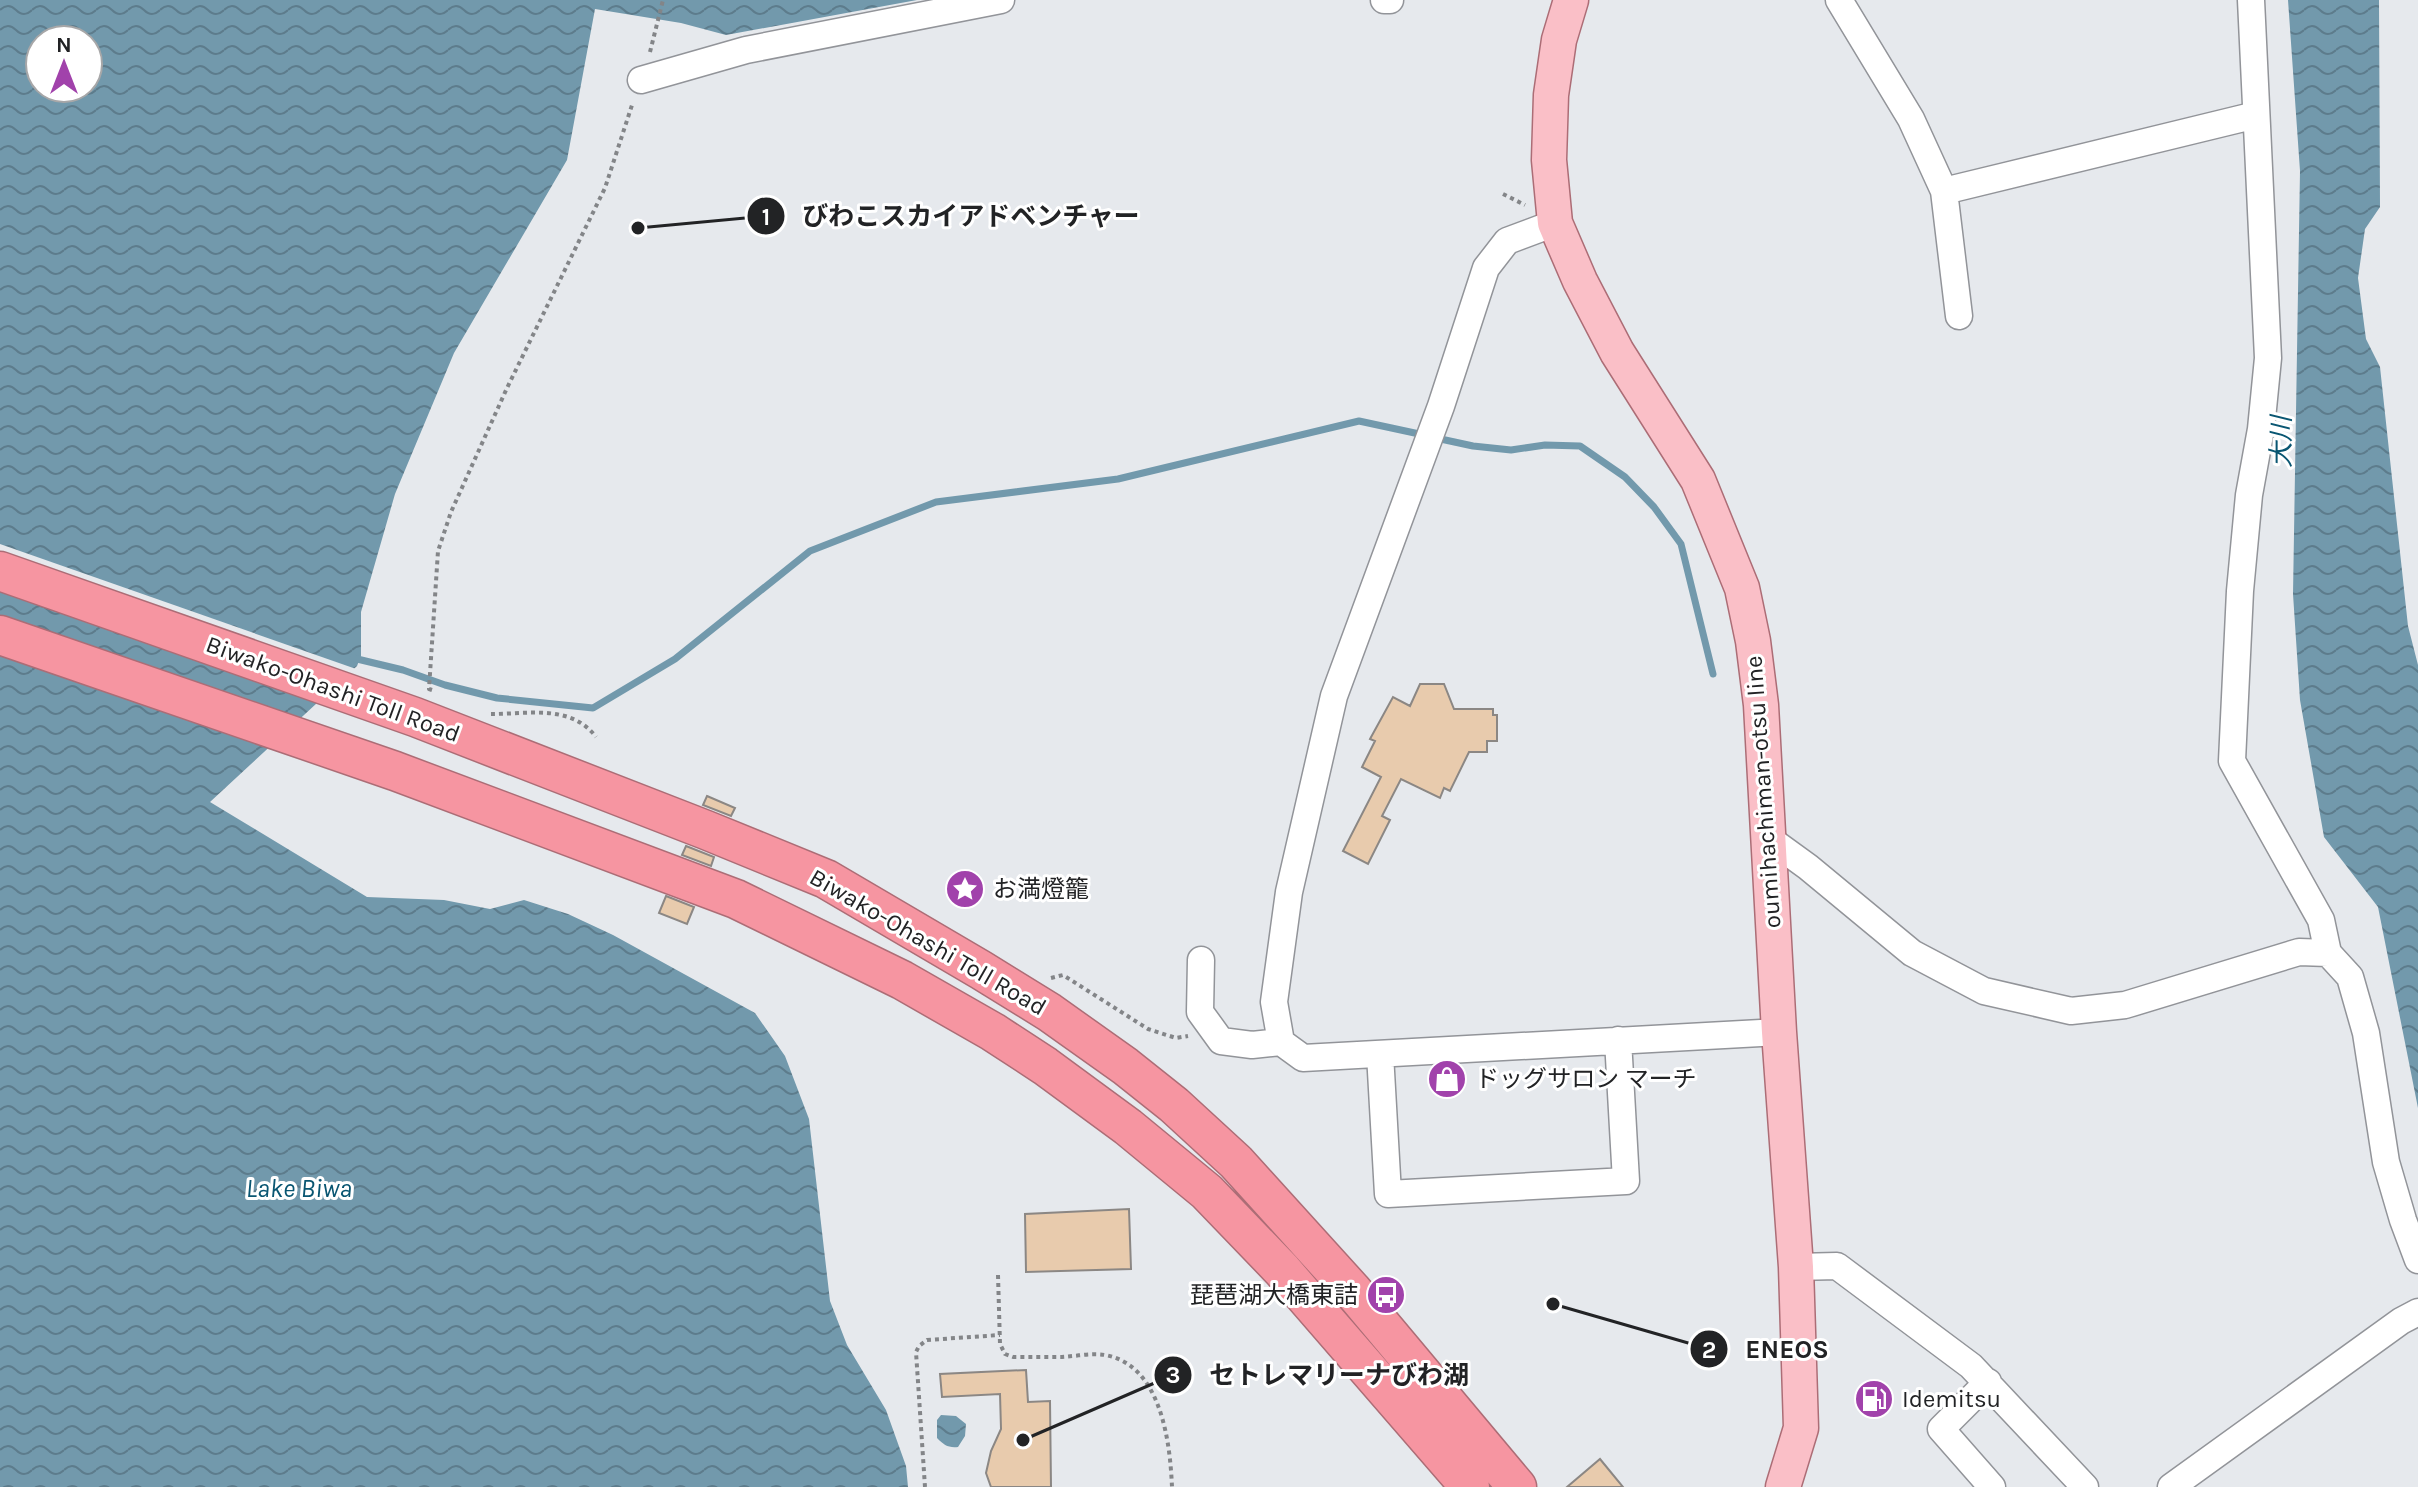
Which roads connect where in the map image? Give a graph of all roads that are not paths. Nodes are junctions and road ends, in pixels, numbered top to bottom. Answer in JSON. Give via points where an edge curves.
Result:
{"nodes":[{"id":1,"x":1001,"y":0,"type":"edge"},
{"id":2,"x":1571,"y":0,"type":"edge"},
{"id":3,"x":1839,"y":0,"type":"edge"},
{"id":4,"x":2251,"y":0,"type":"edge"},
{"id":5,"x":641,"y":80,"type":"road end"},
{"id":6,"x":2256,"y":115,"type":"junction"},
{"id":7,"x":1944,"y":191,"type":"junction"},
{"id":8,"x":1541,"y":214,"type":"junction"},
{"id":9,"x":1959,"y":316,"type":"dead end"},
{"id":10,"x":0,"y":571,"type":"edge"},
{"id":11,"x":0,"y":635,"type":"edge"},
{"id":12,"x":1768,"y":838,"type":"junction"},
{"id":13,"x":2328,"y":953,"type":"junction"},
{"id":14,"x":1201,"y":960,"type":"dead end"},
{"id":15,"x":1779,"y":1032,"type":"junction"},
{"id":16,"x":1618,"y":1040,"type":"junction"},
{"id":17,"x":1281,"y":1042,"type":"junction"},
{"id":18,"x":1380,"y":1054,"type":"junction"},
{"id":19,"x":2418,"y":1260,"type":"edge"},
{"id":20,"x":1796,"y":1267,"type":"junction"},
{"id":21,"x":2418,"y":1312,"type":"edge"},
{"id":22,"x":1988,"y":1382,"type":"junction"},
{"id":23,"x":1470,"y":1487,"type":"edge"},
{"id":24,"x":1517,"y":1487,"type":"edge"},
{"id":25,"x":1783,"y":1487,"type":"edge"},
{"id":26,"x":1992,"y":1487,"type":"edge"},
{"id":27,"x":2085,"y":1487,"type":"edge"},
{"id":28,"x":2171,"y":1487,"type":"edge"}],
"edges":[{"from":1,"to":5,"type":"street","via":[[746,50]]},
{"from":2,"to":8,"type":"main road","name":"oumihachiman-otsu line","via":[[1551,95]]},
{"from":3,"to":7,"type":"street","via":[[1911,119]]},
{"from":4,"to":6,"type":"street"},
{"from":6,"to":7,"type":"street"},
{"from":6,"to":13,"type":"street","via":[[2268,358],[2240,591],[2232,761],[2321,920]]},
{"from":7,"to":9,"type":"street"},
{"from":8,"to":12,"type":"main road","name":"oumihachiman-otsu line","via":[[1617,352],[1698,480],[1742,588],[1761,705]]},
{"from":8,"to":17,"type":"street","via":[[1507,241],[1486,268],[1334,696],[1289,892],[1274,1002]]},
{"from":10,"to":24,"type":"highway","name":"Biwako-Ohashi Toll Road","via":[[429,700],[706,830],[826,879],[1049,1012],[1174,1105],[1236,1162],[1352,1290]]},
{"from":11,"to":23,"type":"highway","name":"Biwako-Ohashi Toll Road","via":[[395,771],[736,899],[902,980],[993,1032],[1128,1127],[1207,1192],[1282,1270]]},
{"from":12,"to":13,"type":"street","via":[[1912,953],[1984,991],[2071,1011],[2125,1005],[2299,952]]},
{"from":12,"to":15,"type":"main road","name":"oumihachiman-otsu line"},
{"from":13,"to":19,"type":"street","via":[[2350,977],[2366,1033],[2386,1162]]},
{"from":14,"to":17,"type":"street","via":[[1200,1012],[1221,1041]]},
{"from":15,"to":16,"type":"street"},
{"from":15,"to":20,"type":"main road","name":"oumihachiman-otsu line"},
{"from":16,"to":18,"type":"street"},
{"from":16,"to":18,"type":"street","via":[[1626,1181],[1388,1194]]},
{"from":17,"to":18,"type":"street","via":[[1303,1058]]},
{"from":20,"to":22,"type":"street","via":[[1837,1266]]},
{"from":20,"to":25,"type":"main road","name":"oumihachiman-otsu line","via":[[1801,1428]]},
{"from":21,"to":28,"type":"street"},
{"from":22,"to":26,"type":"street","via":[[1941,1429]]},
{"from":22,"to":27,"type":"street"}]}
